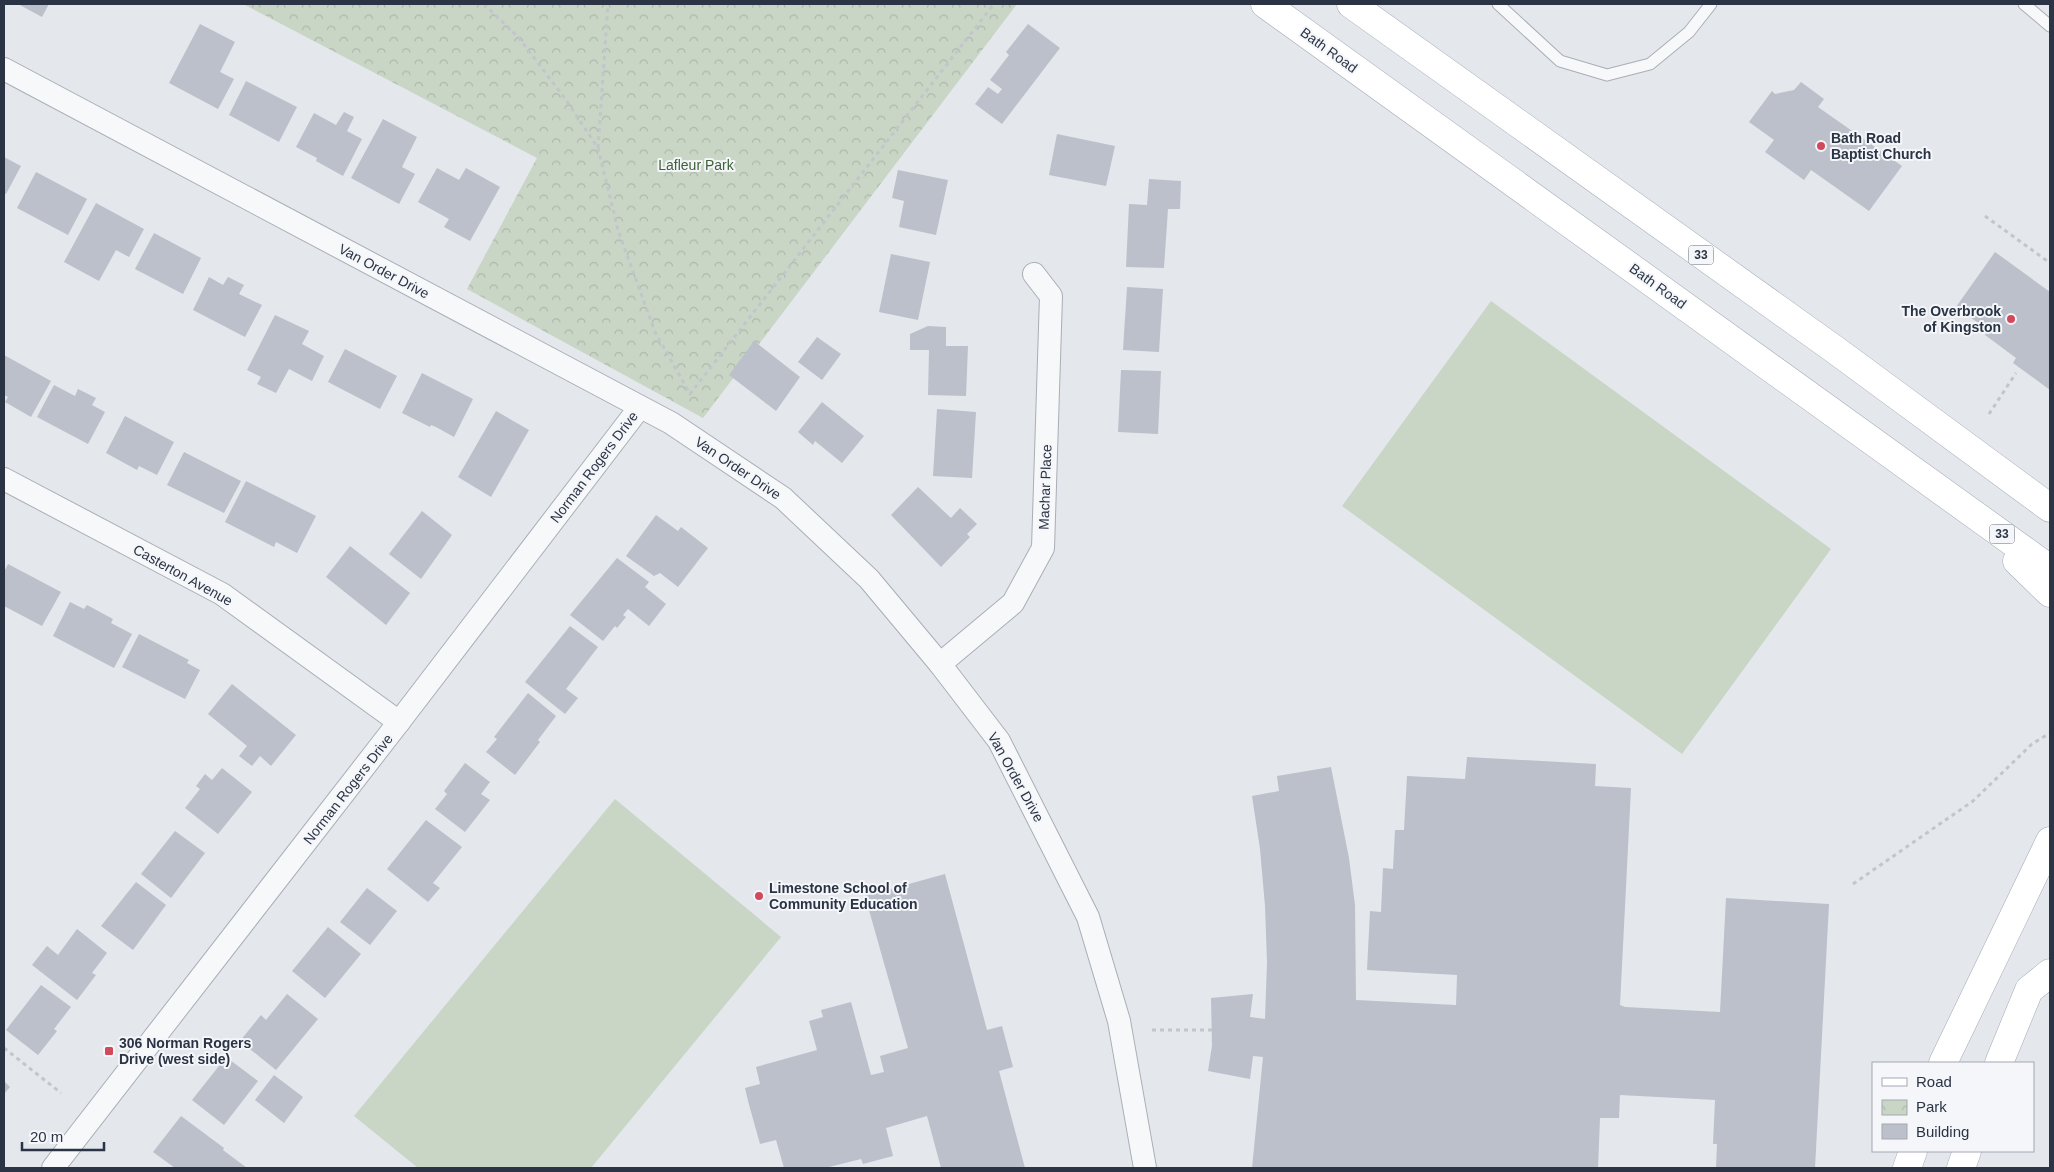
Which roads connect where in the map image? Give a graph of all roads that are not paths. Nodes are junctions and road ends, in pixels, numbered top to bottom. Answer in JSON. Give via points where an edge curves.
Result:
{"nodes":[{"id":1,"x":1265,"y":4,"type":"edge"},
{"id":2,"x":1351,"y":4,"type":"edge"},
{"id":3,"x":1498,"y":4,"type":"edge"},
{"id":4,"x":1711,"y":4,"type":"edge"},
{"id":5,"x":2024,"y":4,"type":"edge"},
{"id":6,"x":2050,"y":26,"type":"edge"},
{"id":7,"x":4,"y":69,"type":"edge"},
{"id":8,"x":1034,"y":274,"type":"dead end"},
{"id":9,"x":640,"y":407,"type":"junction"},
{"id":10,"x":4,"y":479,"type":"edge"},
{"id":11,"x":1954,"y":498,"type":"junction"},
{"id":12,"x":2050,"y":508,"type":"edge"},
{"id":13,"x":2050,"y":569,"type":"edge"},
{"id":14,"x":2050,"y":594,"type":"edge"},
{"id":15,"x":940,"y":664,"type":"junction"},
{"id":16,"x":400,"y":722,"type":"junction"},
{"id":17,"x":2050,"y":841,"type":"edge"},
{"id":18,"x":2050,"y":873,"type":"edge"},
{"id":19,"x":2002,"y":940,"type":"junction"},
{"id":20,"x":2050,"y":960,"type":"edge"},
{"id":21,"x":2050,"y":973,"type":"edge"},
{"id":22,"x":2029,"y":990,"type":"junction"},
{"id":23,"x":1943,"y":1062,"type":"edge"},
{"id":24,"x":1999,"y":1062,"type":"edge"},
{"id":25,"x":1912,"y":1152,"type":"edge"},
{"id":26,"x":1967,"y":1152,"type":"edge"},
{"id":27,"x":63,"y":1165,"type":"edge"},
{"id":28,"x":1145,"y":1168,"type":"edge"},
{"id":29,"x":1907,"y":1168,"type":"edge"},
{"id":30,"x":1961,"y":1168,"type":"edge"}],
"edges":[{"from":1,"to":11,"type":"main road","name":"Bath Road","number":"33"},
{"from":2,"to":12,"type":"main road","number":"33","via":[[1834,349]]},
{"from":3,"to":4,"type":"lane","via":[[1560,61],[1608,75],[1650,64],[1689,32]]},
{"from":5,"to":6,"type":"lane"},
{"from":7,"to":9,"type":"street","name":"Van Order Drive"},
{"from":8,"to":15,"type":"street","name":"Machar Place","via":[[1051,296],[1043,548],[1014,603]]},
{"from":9,"to":15,"type":"street","name":"Van Order Drive","via":[[672,423],[783,498],[869,579]]},
{"from":9,"to":16,"type":"street","name":"Norman Rogers Drive"},
{"from":10,"to":16,"type":"street","name":"Casterton Avenue","via":[[222,594]]},
{"from":11,"to":13,"type":"main road","name":"Bath Road","number":"33"},
{"from":11,"to":14,"type":"main road"},
{"from":15,"to":28,"type":"street","name":"Van Order Drive","via":[[999,741],[1088,917],[1119,1021]]},
{"from":16,"to":27,"type":"street","name":"Norman Rogers Drive"},
{"from":17,"to":19,"type":"main road"},
{"from":18,"to":19,"type":"main road"},
{"from":19,"to":23,"type":"main road"},
{"from":20,"to":22,"type":"main road"},
{"from":21,"to":22,"type":"main road"},
{"from":22,"to":24,"type":"main road"},
{"from":25,"to":29,"type":"main road"},
{"from":26,"to":30,"type":"main road"}]}
